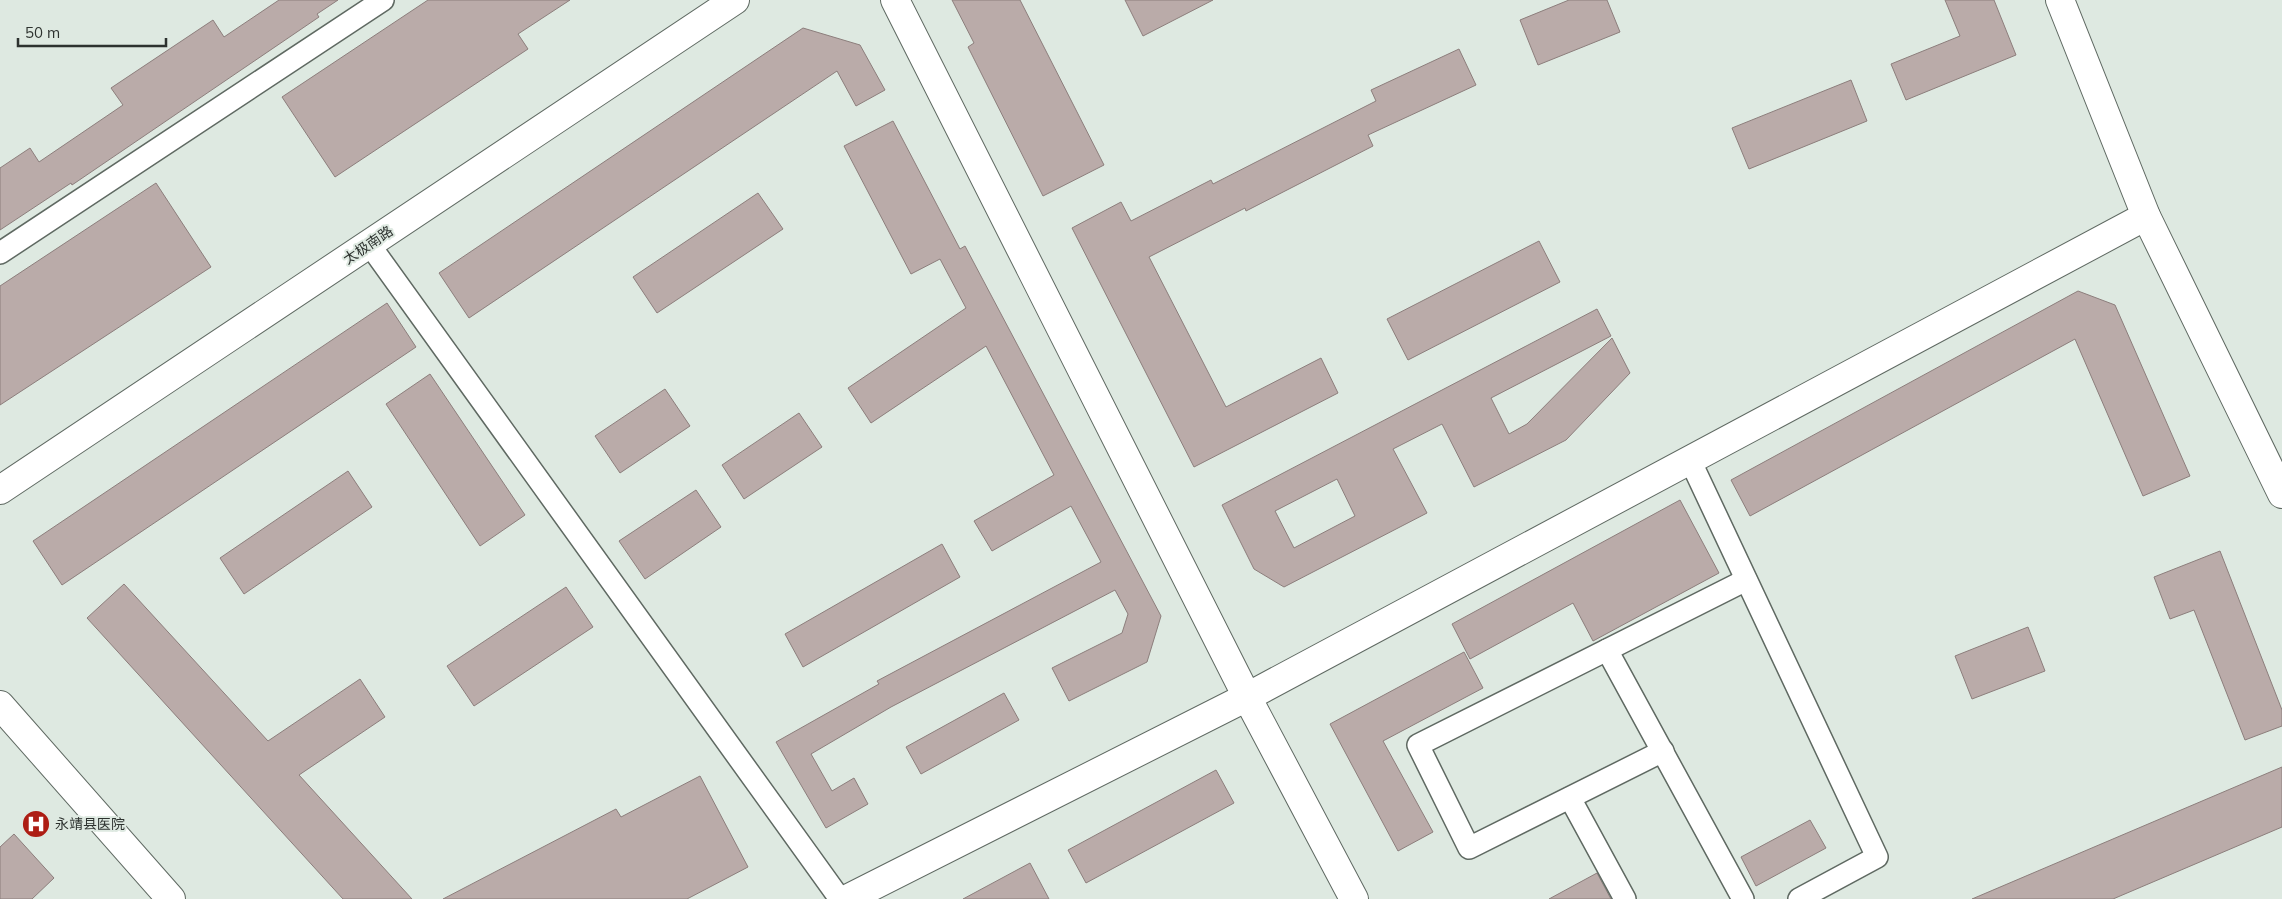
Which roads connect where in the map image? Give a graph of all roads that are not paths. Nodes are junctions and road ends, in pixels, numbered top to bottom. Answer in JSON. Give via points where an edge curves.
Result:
{"nodes":[{"id":1,"x":383,"y":0,"type":"edge"},
{"id":2,"x":735,"y":0,"type":"edge"},
{"id":3,"x":895,"y":0,"type":"edge"},
{"id":4,"x":2060,"y":0,"type":"edge"},
{"id":5,"x":2146,"y":216,"type":"junction"},
{"id":6,"x":370,"y":244,"type":"junction"},
{"id":7,"x":0,"y":253,"type":"edge"},
{"id":8,"x":1690,"y":460,"type":"junction"},
{"id":9,"x":0,"y":490,"type":"edge"},
{"id":10,"x":2282,"y":494,"type":"edge"},
{"id":11,"x":1746,"y":580,"type":"junction"},
{"id":12,"x":1607,"y":650,"type":"junction"},
{"id":13,"x":1247,"y":697,"type":"junction"},
{"id":14,"x":0,"y":705,"type":"edge"},
{"id":15,"x":1663,"y":751,"type":"junction"},
{"id":16,"x":1570,"y":798,"type":"junction"},
{"id":17,"x":171,"y":899,"type":"edge"},
{"id":18,"x":840,"y":899,"type":"edge"},
{"id":19,"x":847,"y":899,"type":"edge"},
{"id":20,"x":1354,"y":899,"type":"edge"},
{"id":21,"x":1625,"y":899,"type":"edge"},
{"id":22,"x":1743,"y":899,"type":"edge"},
{"id":23,"x":1799,"y":899,"type":"edge"}],
"edges":[{"from":1,"to":7,"type":"street"},
{"from":2,"to":6,"type":"street","name":"太极南路"},
{"from":3,"to":13,"type":"street"},
{"from":4,"to":5,"type":"street"},
{"from":5,"to":8,"type":"street"},
{"from":5,"to":10,"type":"street"},
{"from":6,"to":9,"type":"street","name":"太极南路"},
{"from":6,"to":18,"type":"street"},
{"from":8,"to":11,"type":"street"},
{"from":8,"to":13,"type":"street"},
{"from":11,"to":12,"type":"street"},
{"from":11,"to":23,"type":"street","via":[[1877,857]]},
{"from":12,"to":15,"type":"street"},
{"from":12,"to":16,"type":"street","via":[[1418,745],[1469,848]]},
{"from":13,"to":19,"type":"street"},
{"from":13,"to":20,"type":"street"},
{"from":14,"to":17,"type":"street"},
{"from":15,"to":16,"type":"street"},
{"from":15,"to":22,"type":"street"},
{"from":16,"to":21,"type":"street"}]}
